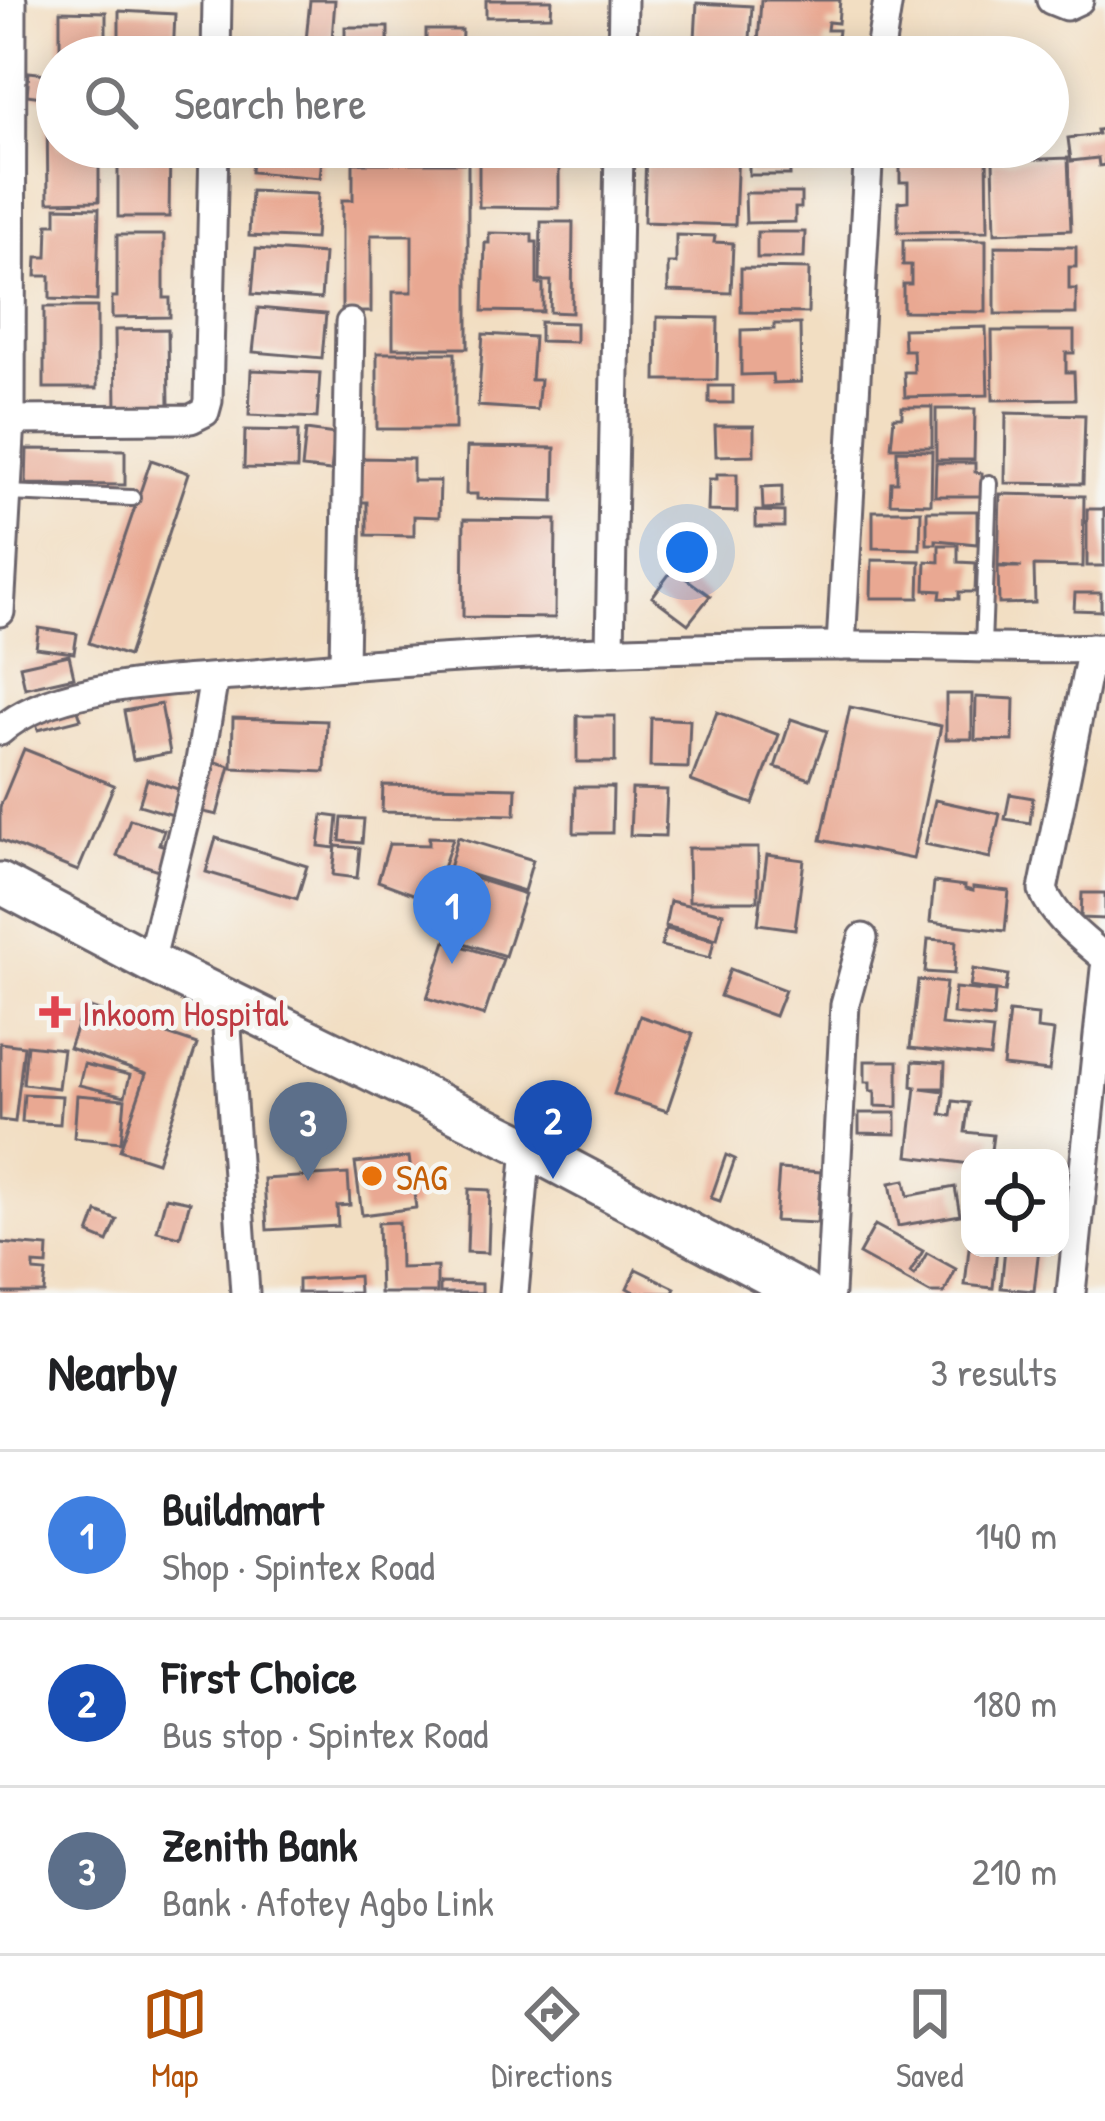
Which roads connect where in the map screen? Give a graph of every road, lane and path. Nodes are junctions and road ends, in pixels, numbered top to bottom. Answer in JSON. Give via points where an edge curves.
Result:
{"nodes":[{"id":1,"x":12,"y":0,"type":"edge"},
{"id":2,"x":217,"y":0,"type":"edge"},
{"id":3,"x":623,"y":0,"type":"edge"},
{"id":4,"x":888,"y":0,"type":"edge"},
{"id":5,"x":1052,"y":0,"type":"edge"},
{"id":6,"x":1079,"y":0,"type":"edge"},
{"id":7,"x":216,"y":36,"type":"edge"},
{"id":8,"x":622,"y":36,"type":"edge"},
{"id":9,"x":882,"y":36,"type":"edge"},
{"id":10,"x":214,"y":168,"type":"edge"},
{"id":11,"x":620,"y":168,"type":"edge"},
{"id":12,"x":868,"y":168,"type":"edge"},
{"id":13,"x":350,"y":323,"type":"dead end"},
{"id":14,"x":5,"y":420,"type":"edge"},
{"id":15,"x":989,"y":483,"type":"dead end"},
{"id":16,"x":8,"y":493,"type":"junction"},
{"id":17,"x":132,"y":497,"type":"dead end"},
{"id":18,"x":0,"y":612,"type":"edge"},
{"id":19,"x":842,"y":646,"type":"junction"},
{"id":20,"x":983,"y":646,"type":"junction"},
{"id":21,"x":1099,"y":648,"type":"edge"},
{"id":22,"x":610,"y":650,"type":"junction"},
{"id":23,"x":344,"y":665,"type":"junction"},
{"id":24,"x":214,"y":678,"type":"junction"},
{"id":25,"x":0,"y":731,"type":"edge"},
{"id":26,"x":0,"y":884,"type":"edge"},
{"id":27,"x":862,"y":938,"type":"dead end"},
{"id":28,"x":1105,"y":958,"type":"edge"},
{"id":29,"x":150,"y":962,"type":"junction"},
{"id":30,"x":1105,"y":969,"type":"edge"},
{"id":31,"x":225,"y":999,"type":"junction"},
{"id":32,"x":527,"y":1147,"type":"junction"},
{"id":33,"x":245,"y":1293,"type":"edge"},
{"id":34,"x":514,"y":1293,"type":"edge"},
{"id":35,"x":803,"y":1293,"type":"edge"},
{"id":36,"x":830,"y":1293,"type":"edge"},
{"id":37,"x":1071,"y":1293,"type":"edge"}],
"edges":[{"from":1,"to":14,"type":"street"},
{"from":2,"to":7,"type":"street"},
{"from":3,"to":8,"type":"street"},
{"from":4,"to":9,"type":"street"},
{"from":5,"to":6,"type":"street"},
{"from":10,"to":14,"type":"street","via":[[205,412],[191,419]]},
{"from":11,"to":22,"type":"street"},
{"from":12,"to":19,"type":"street"},
{"from":13,"to":23,"type":"street"},
{"from":14,"to":16,"type":"street"},
{"from":15,"to":20,"type":"lane"},
{"from":16,"to":17,"type":"lane"},
{"from":16,"to":18,"type":"street"},
{"from":19,"to":20,"type":"street"},
{"from":19,"to":22,"type":"street"},
{"from":20,"to":21,"type":"street"},
{"from":21,"to":28,"type":"street","via":[[1043,890]]},
{"from":22,"to":23,"type":"street"},
{"from":23,"to":24,"type":"street"},
{"from":24,"to":25,"type":"street","via":[[86,694],[17,716]]},
{"from":24,"to":29,"type":"street"},
{"from":26,"to":29,"type":"main road"},
{"from":27,"to":36,"type":"street","via":[[844,1004]]},
{"from":29,"to":31,"type":"main road"},
{"from":30,"to":37,"type":"street"},
{"from":31,"to":32,"type":"main road"},
{"from":31,"to":33,"type":"street"},
{"from":32,"to":34,"type":"street"},
{"from":32,"to":35,"type":"main road"}]}
